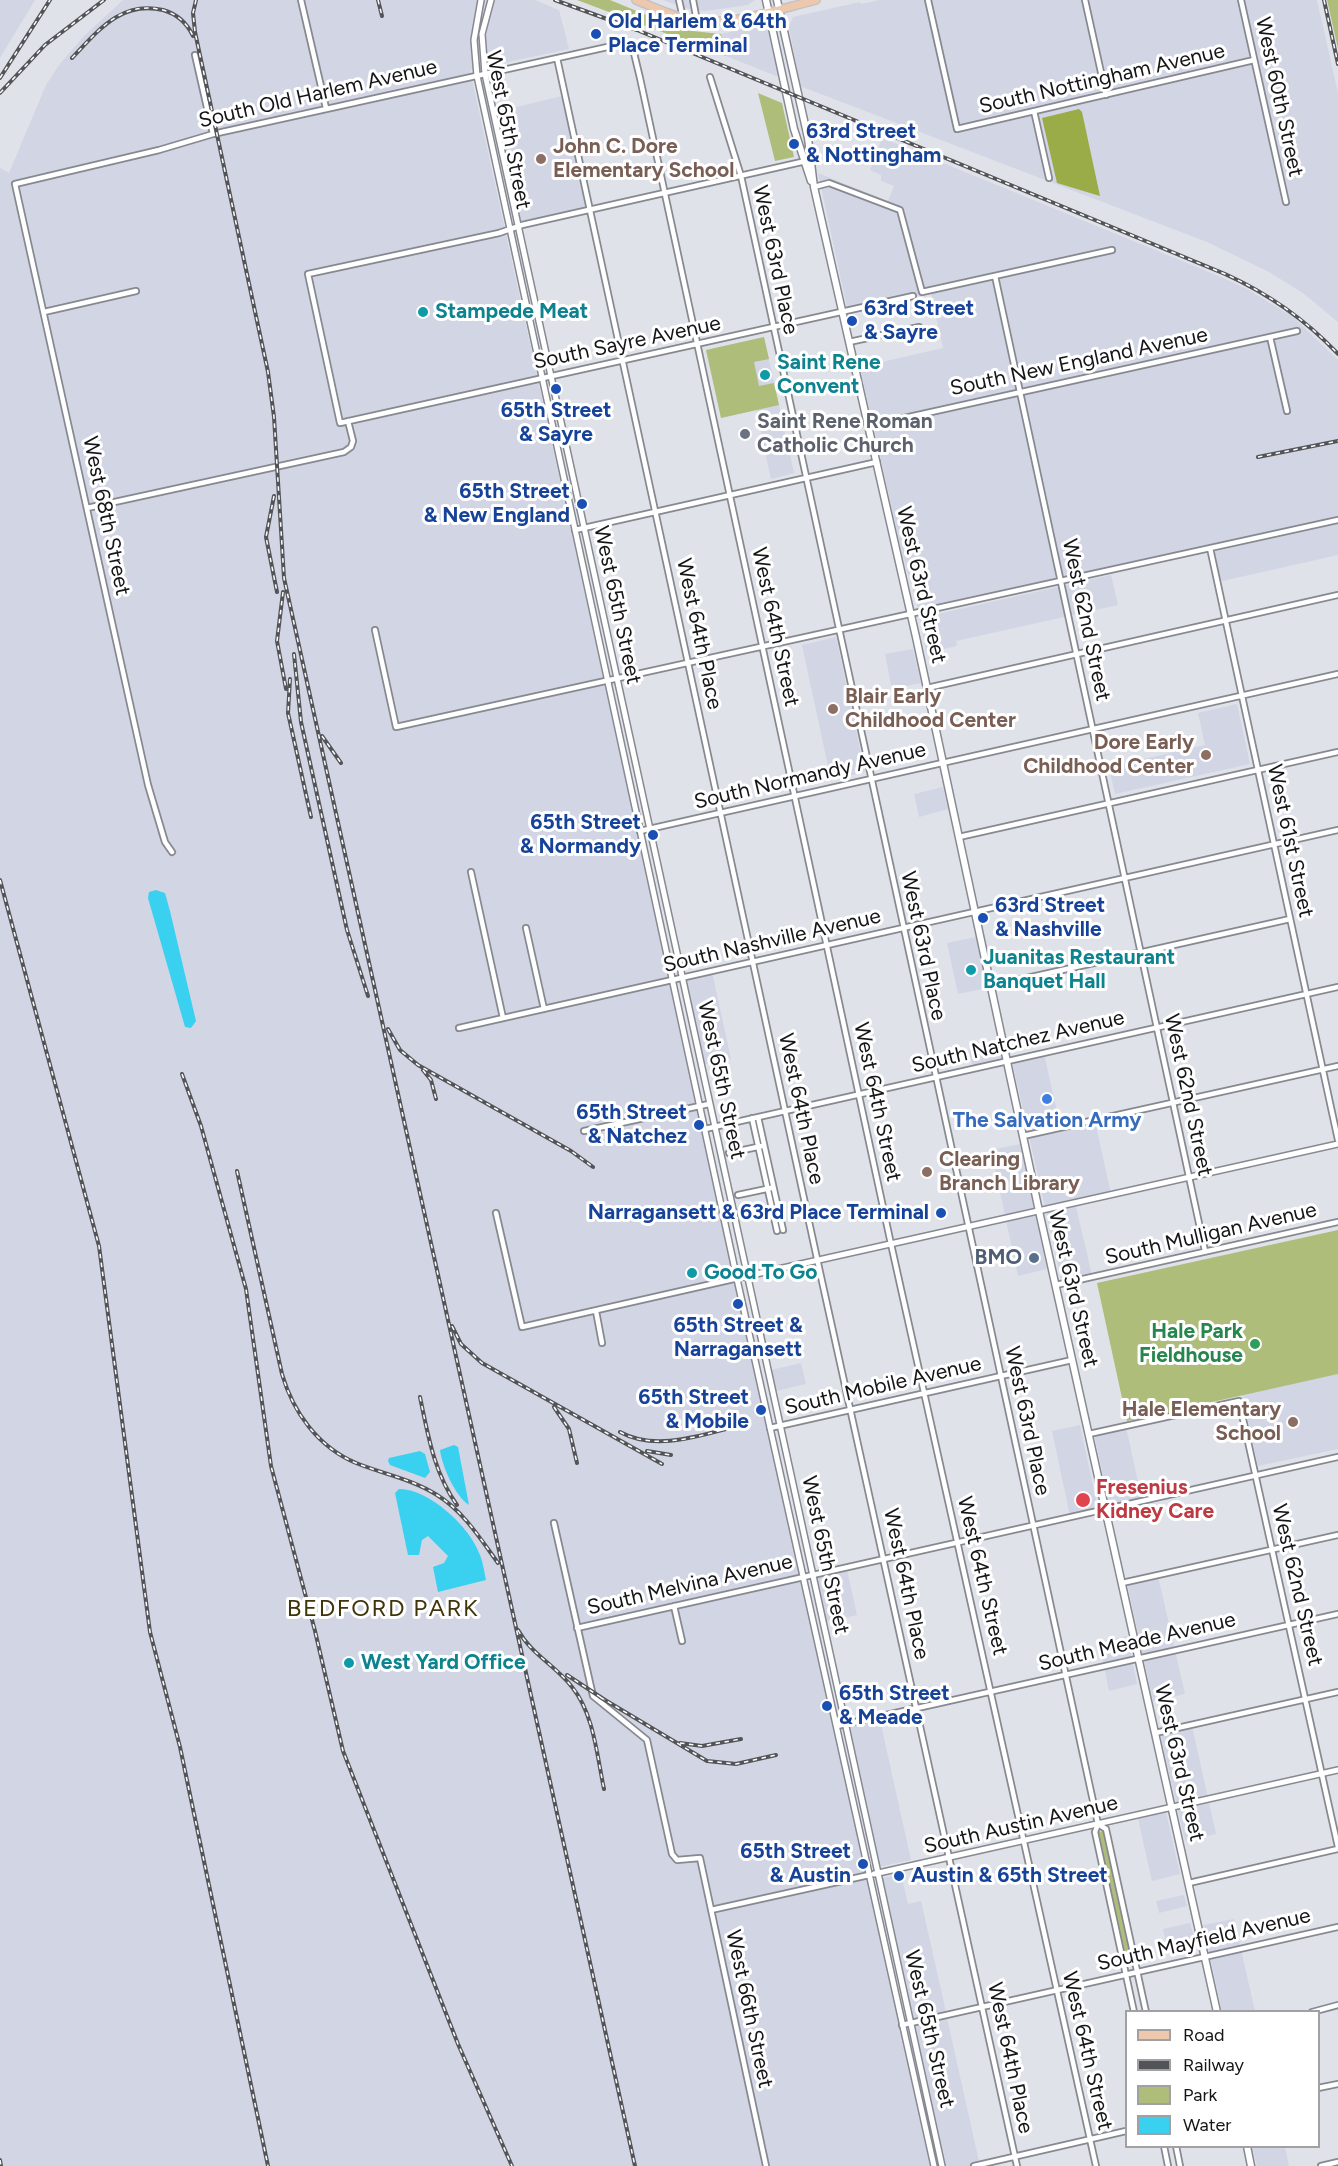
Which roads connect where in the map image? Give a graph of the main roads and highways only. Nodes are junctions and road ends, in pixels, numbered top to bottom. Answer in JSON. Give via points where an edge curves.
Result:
{"nodes":[{"id":1,"x":636,"y":0,"type":"edge"},
{"id":2,"x":645,"y":0,"type":"edge"},
{"id":3,"x":766,"y":0,"type":"edge"},
{"id":4,"x":777,"y":0,"type":"edge"},
{"id":5,"x":816,"y":0,"type":"edge"},
{"id":6,"x":658,"y":9,"type":"junction"},
{"id":7,"x":779,"y":9,"type":"junction"},
{"id":8,"x":768,"y":11,"type":"junction"},
{"id":9,"x":814,"y":187,"type":"junction"},
{"id":10,"x":1217,"y":2010,"type":"edge"},
{"id":11,"x":1247,"y":2148,"type":"edge"},
{"id":12,"x":1251,"y":2166,"type":"edge"}],
"edges":[{"from":1,"to":6,"type":"main road"},
{"from":2,"to":6,"type":"main road"},
{"from":3,"to":8,"type":"main road","name":"West 63rd Street"},
{"from":4,"to":7,"type":"main road","name":"West 63rd Street"},
{"from":5,"to":7,"type":"main road"},
{"from":6,"to":8,"type":"main road","via":[[697,21],[734,19]]},
{"from":7,"to":8,"type":"main road"},
{"from":7,"to":9,"type":"main road","name":"West 63rd Street"},
{"from":8,"to":9,"type":"main road","name":"West 63rd Street","via":[[803,161]]},
{"from":9,"to":10,"type":"main road","name":"West 63rd Street"},
{"from":11,"to":12,"type":"main road"}]}
